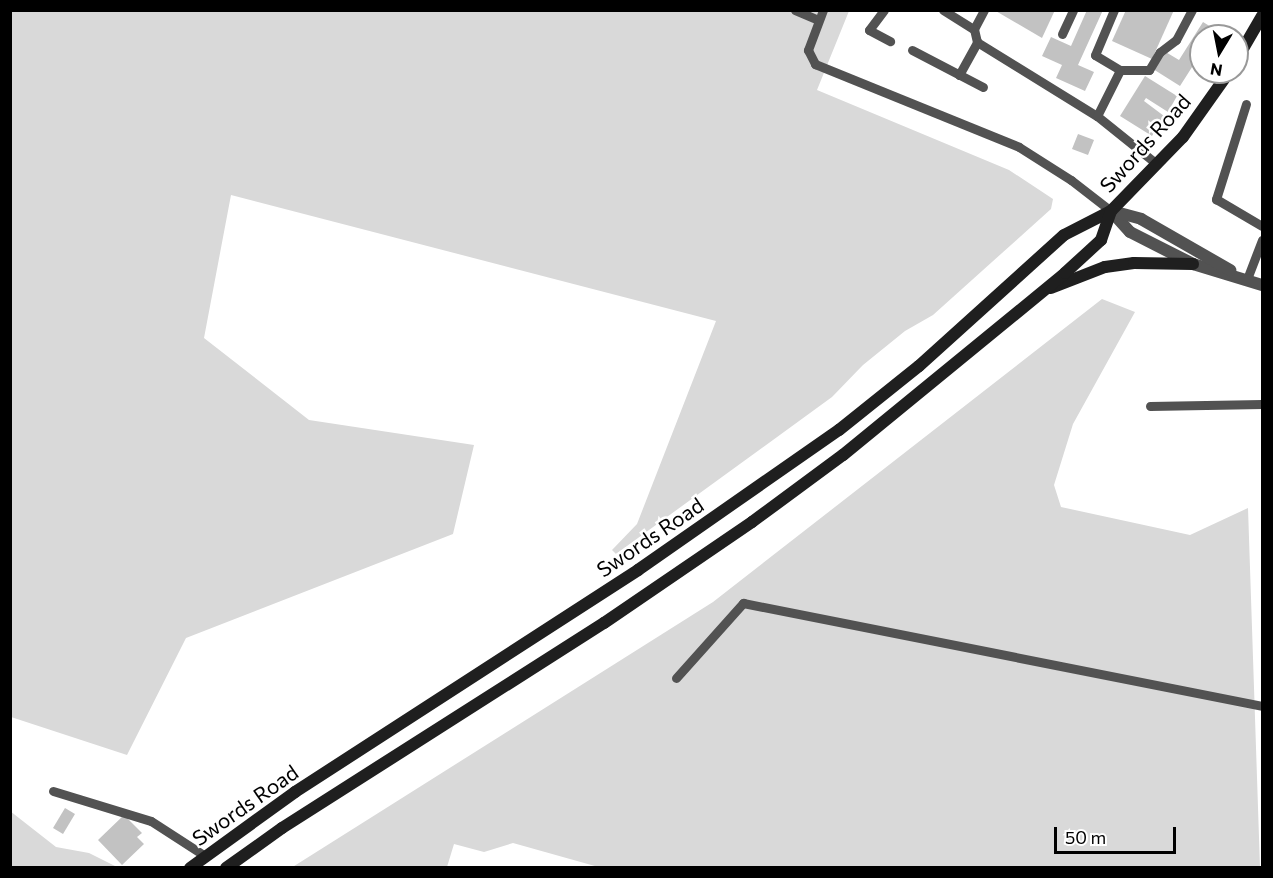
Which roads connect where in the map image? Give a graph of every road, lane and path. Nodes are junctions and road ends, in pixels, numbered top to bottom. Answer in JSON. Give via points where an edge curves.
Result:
{"nodes":[{"id":1,"x":795,"y":10,"type":"edge"},
{"id":2,"x":823,"y":10,"type":"edge"},
{"id":3,"x":884,"y":10,"type":"edge"},
{"id":4,"x":943,"y":10,"type":"edge"},
{"id":5,"x":984,"y":10,"type":"edge"},
{"id":6,"x":1073,"y":10,"type":"edge"},
{"id":7,"x":1114,"y":10,"type":"edge"},
{"id":8,"x":1192,"y":10,"type":"edge"},
{"id":9,"x":1263,"y":16,"type":"edge"},
{"id":10,"x":818,"y":21,"type":"junction"},
{"id":11,"x":974,"y":29,"type":"junction"},
{"id":12,"x":1062,"y":34,"type":"dead end"},
{"id":13,"x":1249,"y":39,"type":"edge"},
{"id":14,"x":890,"y":41,"type":"dead end"},
{"id":15,"x":977,"y":42,"type":"junction"},
{"id":16,"x":912,"y":50,"type":"dead end"},
{"id":17,"x":1120,"y":70,"type":"junction"},
{"id":18,"x":959,"y":75,"type":"junction"},
{"id":19,"x":1220,"y":84,"type":"edge"},
{"id":20,"x":983,"y":87,"type":"dead end"},
{"id":21,"x":1246,"y":104,"type":"dead end"},
{"id":22,"x":1097,"y":116,"type":"junction"},
{"id":23,"x":1157,"y":164,"type":"junction"},
{"id":24,"x":1111,"y":211,"type":"junction"},
{"id":25,"x":1263,"y":226,"type":"edge"},
{"id":26,"x":1263,"y":240,"type":"edge"},
{"id":27,"x":1193,"y":264,"type":"junction"},
{"id":28,"x":1247,"y":279,"type":"junction"},
{"id":29,"x":1263,"y":285,"type":"edge"},
{"id":30,"x":1041,"y":292,"type":"junction"},
{"id":31,"x":1263,"y":404,"type":"edge"},
{"id":32,"x":1150,"y":406,"type":"dead end"},
{"id":33,"x":676,"y":678,"type":"dead end"},
{"id":34,"x":1263,"y":706,"type":"edge"},
{"id":35,"x":53,"y":791,"type":"dead end"},
{"id":36,"x":205,"y":856,"type":"junction"},
{"id":37,"x":190,"y":867,"type":"edge"},
{"id":38,"x":226,"y":867,"type":"edge"}],
"edges":[{"from":1,"to":10,"type":"lane"},
{"from":2,"to":10,"type":"lane"},
{"from":3,"to":14,"type":"lane","via":[[869,30]]},
{"from":4,"to":11,"type":"lane"},
{"from":5,"to":11,"type":"lane"},
{"from":6,"to":12,"type":"lane"},
{"from":7,"to":17,"type":"lane","via":[[1095,55]]},
{"from":8,"to":17,"type":"lane","via":[[1176,40],[1160,52],[1149,70]]},
{"from":9,"to":13,"type":"main road"},
{"from":10,"to":24,"type":"lane","via":[[808,50],[815,64],[1019,147]]},
{"from":11,"to":15,"type":"lane"},
{"from":15,"to":18,"type":"lane"},
{"from":15,"to":22,"type":"lane"},
{"from":16,"to":18,"type":"lane"},
{"from":17,"to":22,"type":"lane"},
{"from":18,"to":20,"type":"lane"},
{"from":19,"to":23,"type":"main road","name":"Swords Road"},
{"from":21,"to":25,"type":"lane","via":[[1215,199]]},
{"from":22,"to":23,"type":"lane"},
{"from":23,"to":24,"type":"main road","name":"Swords Road"},
{"from":24,"to":27,"type":"street","via":[[1130,232]]},
{"from":24,"to":28,"type":"street","via":[[1140,219]]},
{"from":24,"to":30,"type":"main road","name":"Swords Road","via":[[1101,240]]},
{"from":24,"to":36,"type":"main road","name":"Swords Road","via":[[1064,235],[919,366],[839,430],[638,570],[295,792]]},
{"from":26,"to":28,"type":"lane"},
{"from":27,"to":28,"type":"street"},
{"from":27,"to":30,"type":"main road","via":[[1134,263],[1105,267]]},
{"from":28,"to":29,"type":"street"},
{"from":30,"to":38,"type":"main road","name":"Swords Road","via":[[843,455],[753,522]]},
{"from":31,"to":32,"type":"lane"},
{"from":33,"to":34,"type":"lane","via":[[743,603]]},
{"from":35,"to":36,"type":"lane","via":[[152,821]]},
{"from":36,"to":37,"type":"main road","name":"Swords Road"}]}
